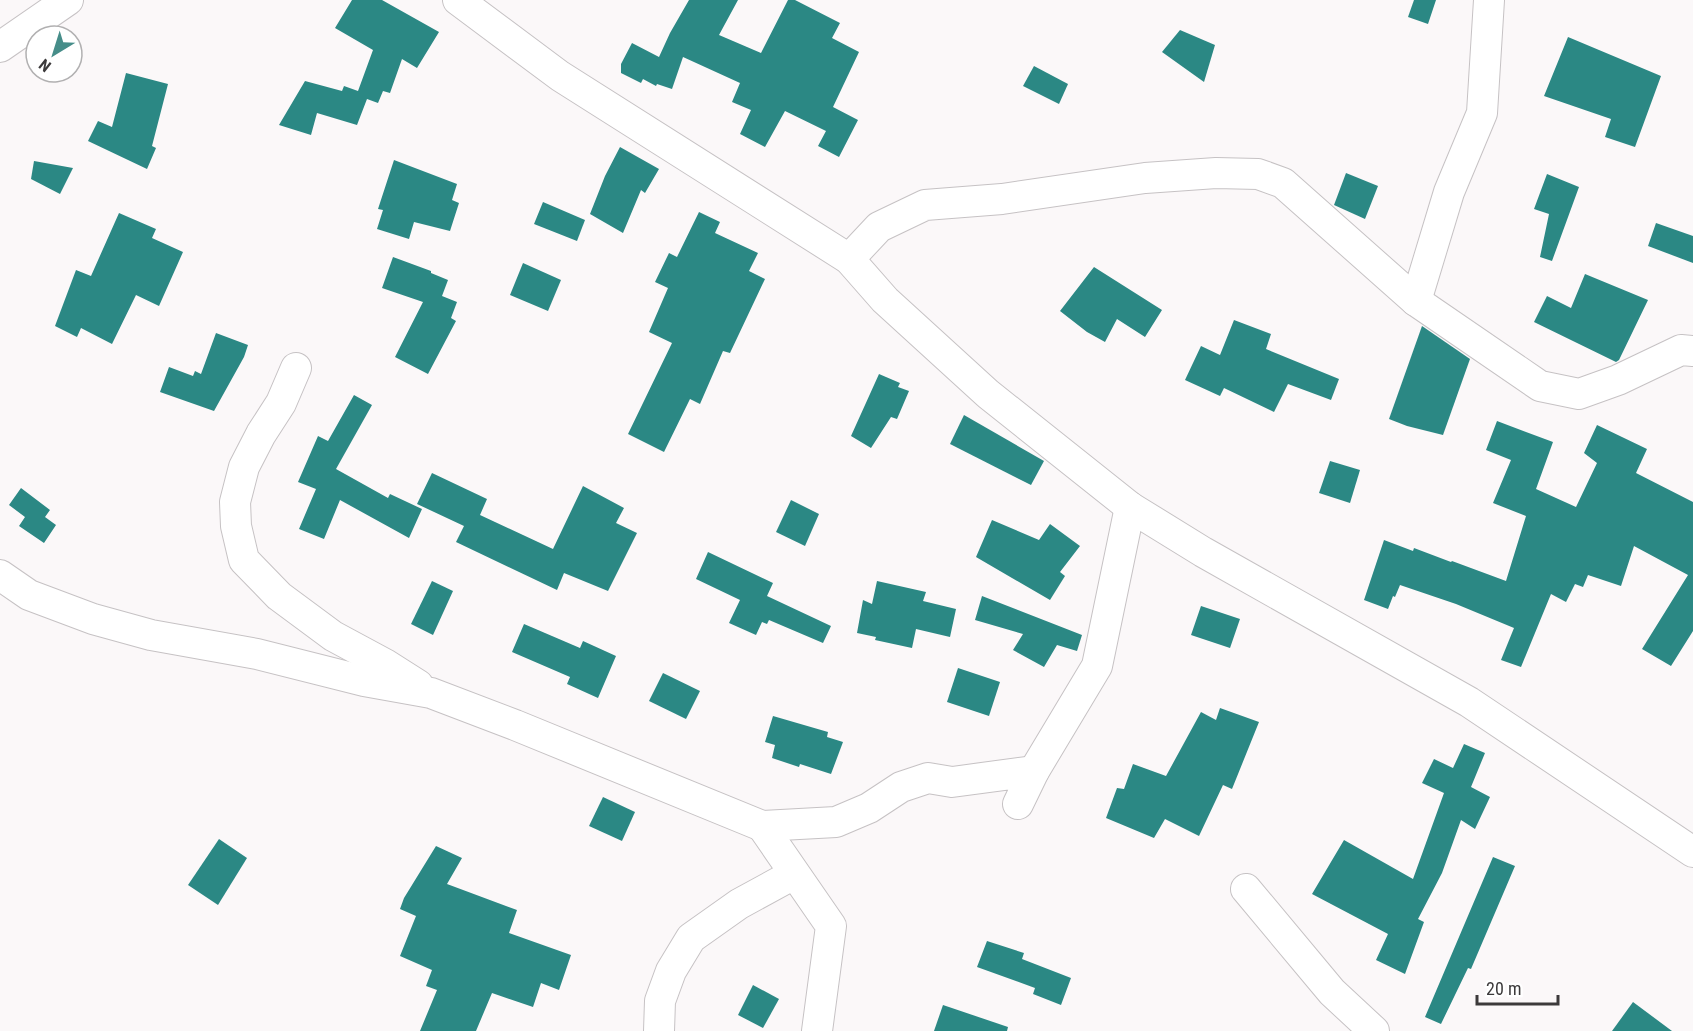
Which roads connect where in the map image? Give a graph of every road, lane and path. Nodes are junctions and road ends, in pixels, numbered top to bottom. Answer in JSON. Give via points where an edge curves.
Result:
{"nodes":[{"id":1,"x":68,"y":0,"type":"edge"},
{"id":2,"x":458,"y":0,"type":"edge"},
{"id":3,"x":1489,"y":0,"type":"edge"},
{"id":4,"x":0,"y":47,"type":"edge"},
{"id":5,"x":849,"y":259,"type":"junction"},
{"id":6,"x":1416,"y":301,"type":"junction"},
{"id":7,"x":1693,"y":351,"type":"edge"},
{"id":8,"x":296,"y":368,"type":"dead end"},
{"id":9,"x":1130,"y":507,"type":"junction"},
{"id":10,"x":0,"y":575,"type":"edge"},
{"id":11,"x":431,"y":693,"type":"junction"},
{"id":12,"x":1034,"y":771,"type":"junction"},
{"id":13,"x":1018,"y":804,"type":"dead end"},
{"id":14,"x":762,"y":826,"type":"junction"},
{"id":15,"x":1693,"y":852,"type":"edge"},
{"id":16,"x":794,"y":874,"type":"junction"},
{"id":17,"x":1246,"y":889,"type":"dead end"},
{"id":18,"x":659,"y":1031,"type":"edge"},
{"id":19,"x":818,"y":1031,"type":"edge"},
{"id":20,"x":1374,"y":1031,"type":"edge"}],
"edges":[{"from":1,"to":4,"type":"street"},
{"from":2,"to":5,"type":"street","via":[[560,76]]},
{"from":3,"to":6,"type":"street","via":[[1482,113],[1449,192]]},
{"from":5,"to":6,"type":"street","via":[[879,227],[925,205],[1002,199],[1145,178],[1258,174],[1283,183]]},
{"from":5,"to":9,"type":"street","via":[[885,300],[988,394]]},
{"from":6,"to":7,"type":"street","via":[[1540,386],[1579,394],[1681,350]]},
{"from":8,"to":11,"type":"street","via":[[244,467],[235,502],[244,560],[279,596],[333,636]]},
{"from":9,"to":12,"type":"street","via":[[1097,666]]},
{"from":9,"to":15,"type":"street","via":[[1212,558],[1469,702]]},
{"from":10,"to":11,"type":"street","via":[[29,595],[151,635]]},
{"from":11,"to":14,"type":"street"},
{"from":12,"to":13,"type":"street"},
{"from":12,"to":14,"type":"street","via":[[952,782],[928,778],[901,787],[869,808],[836,822]]},
{"from":14,"to":16,"type":"street"},
{"from":16,"to":18,"type":"street","via":[[739,904],[691,938],[671,970],[660,1001]]},
{"from":16,"to":19,"type":"street","via":[[831,926]]},
{"from":17,"to":20,"type":"street","via":[[1332,992]]}]}
